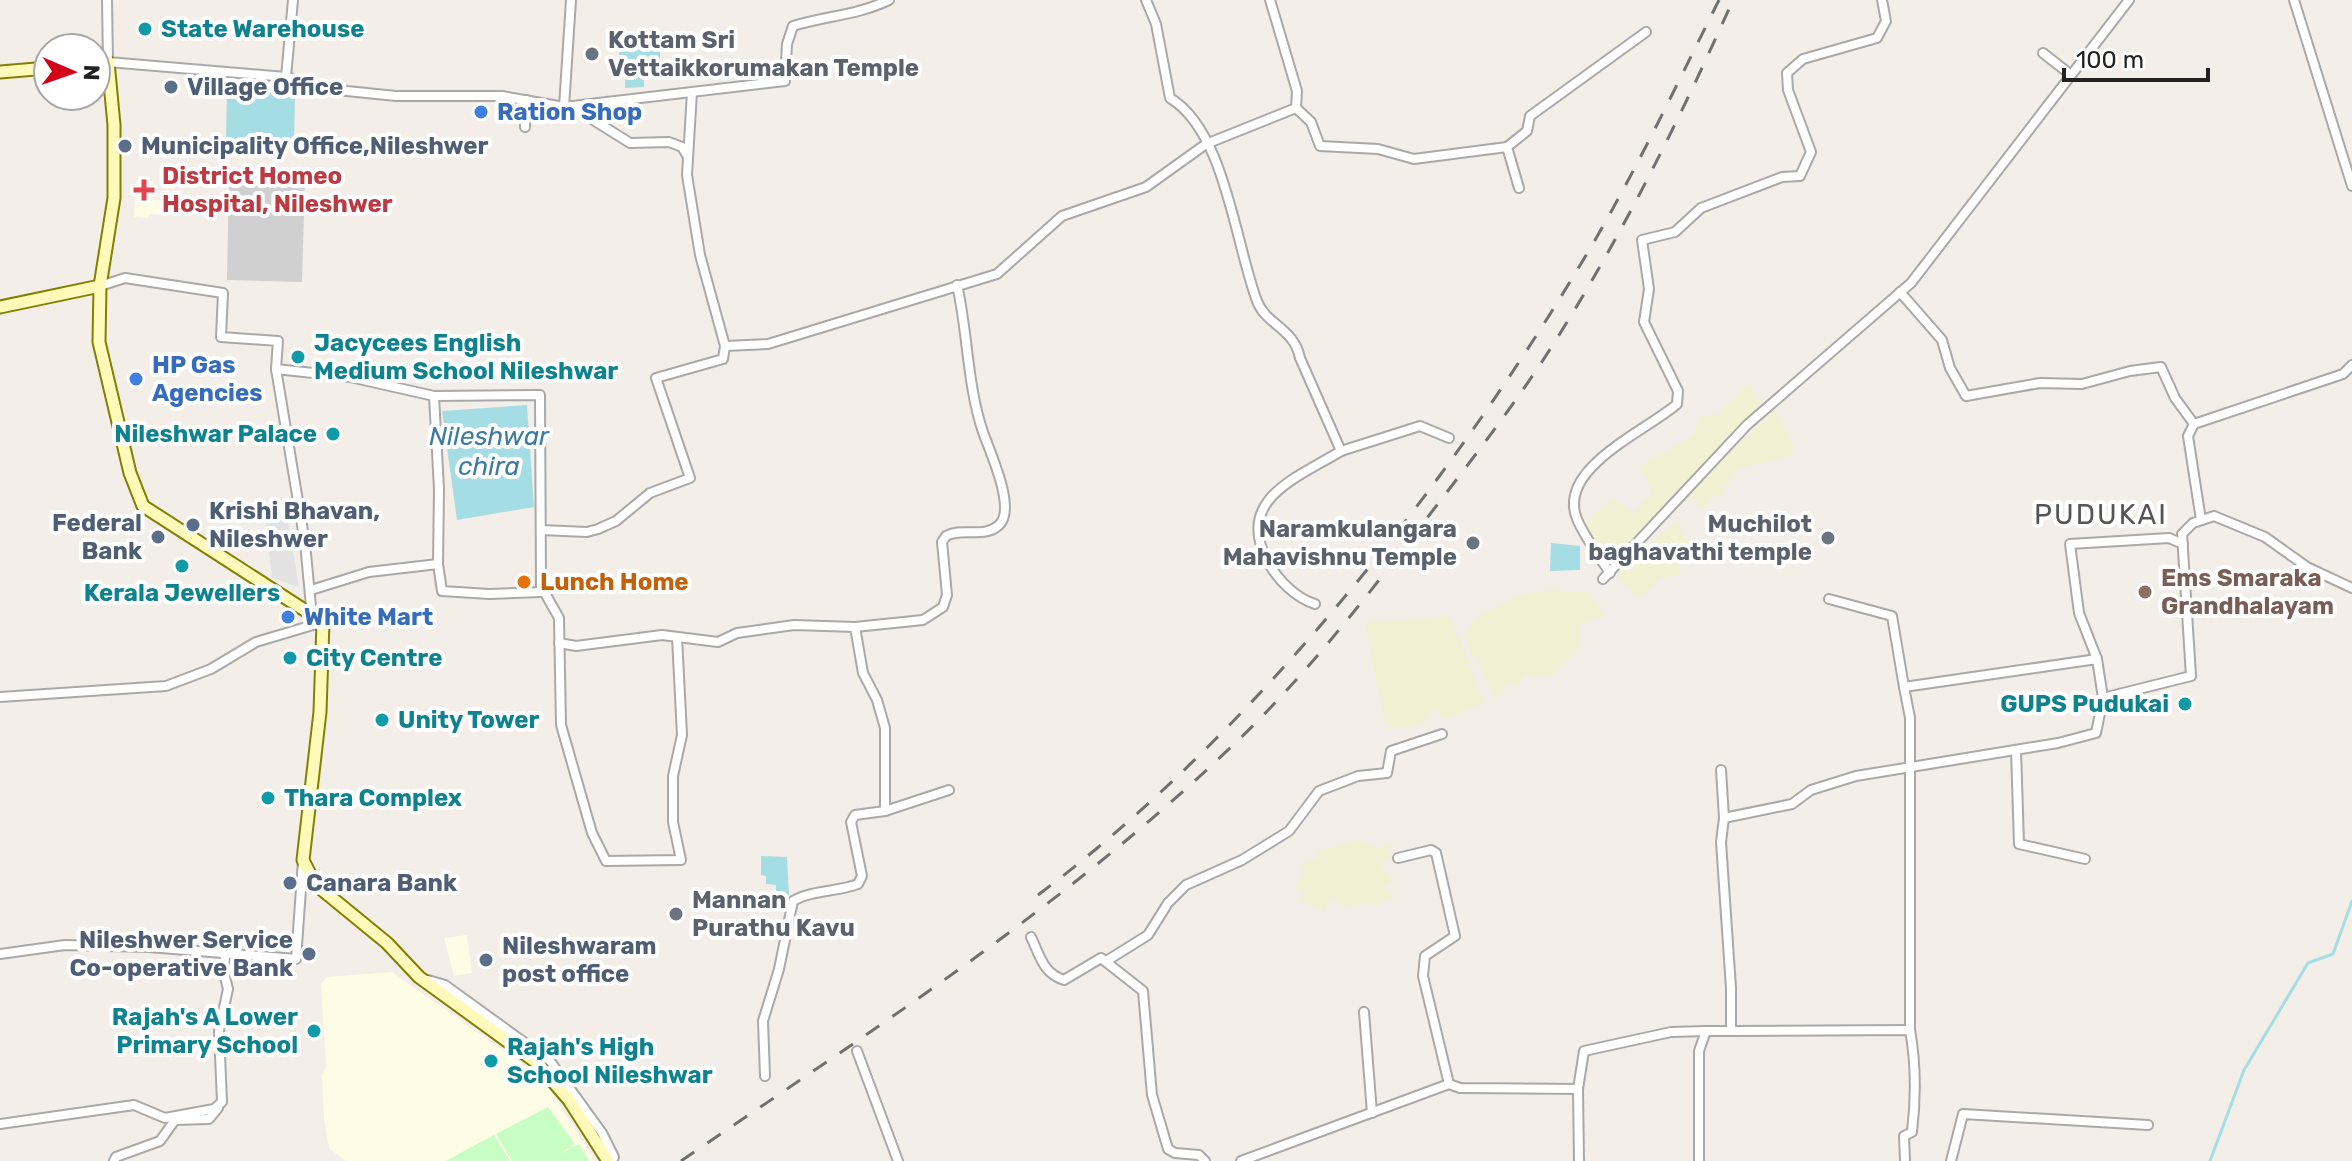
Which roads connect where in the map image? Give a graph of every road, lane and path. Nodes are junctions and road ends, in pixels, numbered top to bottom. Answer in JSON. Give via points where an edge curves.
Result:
{"nodes":[{"id":1,"x":107,"y":0,"type":"edge"},
{"id":2,"x":293,"y":0,"type":"edge"},
{"id":3,"x":571,"y":0,"type":"edge"},
{"id":4,"x":889,"y":0,"type":"edge"},
{"id":5,"x":1146,"y":0,"type":"edge"},
{"id":6,"x":1270,"y":0,"type":"edge"},
{"id":7,"x":1882,"y":0,"type":"edge"},
{"id":8,"x":2129,"y":0,"type":"edge"},
{"id":9,"x":2294,"y":0,"type":"edge"},
{"id":10,"x":104,"y":32,"type":"edge"},
{"id":11,"x":1646,"y":32,"type":"dead end"},
{"id":12,"x":2043,"y":53,"type":"dead end"},
{"id":13,"x":112,"y":64,"type":"edge"},
{"id":14,"x":32,"y":69,"type":"edge"},
{"id":15,"x":0,"y":72,"type":"edge"},
{"id":16,"x":2071,"y":75,"type":"junction"},
{"id":17,"x":286,"y":77,"type":"junction"},
{"id":18,"x":692,"y":92,"type":"junction"},
{"id":19,"x":526,"y":100,"type":"junction"},
{"id":20,"x":567,"y":106,"type":"junction"},
{"id":21,"x":1296,"y":108,"type":"junction"},
{"id":22,"x":111,"y":112,"type":"edge"},
{"id":23,"x":525,"y":127,"type":"dead end"},
{"id":24,"x":1206,"y":144,"type":"junction"},
{"id":25,"x":1507,"y":147,"type":"junction"},
{"id":26,"x":688,"y":157,"type":"junction"},
{"id":27,"x":2352,"y":186,"type":"edge"},
{"id":28,"x":1519,"y":188,"type":"dead end"},
{"id":29,"x":957,"y":285,"type":"junction"},
{"id":30,"x":100,"y":286,"type":"junction"},
{"id":31,"x":1900,"y":292,"type":"junction"},
{"id":32,"x":0,"y":307,"type":"edge"},
{"id":33,"x":725,"y":346,"type":"junction"},
{"id":34,"x":2352,"y":365,"type":"edge"},
{"id":35,"x":276,"y":369,"type":"junction"},
{"id":36,"x":434,"y":396,"type":"junction"},
{"id":37,"x":2194,"y":424,"type":"junction"},
{"id":38,"x":1449,"y":438,"type":"dead end"},
{"id":39,"x":1341,"y":451,"type":"junction"},
{"id":40,"x":2201,"y":520,"type":"junction"},
{"id":41,"x":541,"y":530,"type":"junction"},
{"id":42,"x":2183,"y":544,"type":"junction"},
{"id":43,"x":438,"y":564,"type":"junction"},
{"id":44,"x":541,"y":586,"type":"junction"},
{"id":45,"x":2352,"y":588,"type":"edge"},
{"id":46,"x":311,"y":590,"type":"junction"},
{"id":47,"x":1829,"y":599,"type":"dead end"},
{"id":48,"x":1315,"y":604,"type":"dead end"},
{"id":49,"x":318,"y":620,"type":"junction"},
{"id":50,"x":855,"y":627,"type":"junction"},
{"id":51,"x":677,"y":637,"type":"junction"},
{"id":52,"x":559,"y":643,"type":"junction"},
{"id":53,"x":2097,"y":659,"type":"junction"},
{"id":54,"x":1904,"y":687,"type":"junction"},
{"id":55,"x":0,"y":697,"type":"edge"},
{"id":56,"x":2103,"y":698,"type":"junction"},
{"id":57,"x":1442,"y":734,"type":"dead end"},
{"id":58,"x":2016,"y":750,"type":"junction"},
{"id":59,"x":1907,"y":766,"type":"junction"},
{"id":60,"x":1721,"y":770,"type":"dead end"},
{"id":61,"x":949,"y":790,"type":"dead end"},
{"id":62,"x":885,"y":811,"type":"junction"},
{"id":63,"x":1724,"y":818,"type":"junction"},
{"id":64,"x":1398,"y":858,"type":"dead end"},
{"id":65,"x":2085,"y":859,"type":"dead end"},
{"id":66,"x":303,"y":860,"type":"junction"},
{"id":67,"x":1031,"y":937,"type":"dead end"},
{"id":68,"x":0,"y":954,"type":"edge"},
{"id":69,"x":225,"y":954,"type":"junction"},
{"id":70,"x":1108,"y":960,"type":"junction"},
{"id":71,"x":419,"y":977,"type":"junction"},
{"id":72,"x":1364,"y":1012,"type":"dead end"},
{"id":73,"x":1910,"y":1030,"type":"junction"},
{"id":74,"x":1706,"y":1031,"type":"junction"},
{"id":75,"x":1731,"y":1031,"type":"junction"},
{"id":76,"x":857,"y":1051,"type":"dead end"},
{"id":77,"x":765,"y":1076,"type":"dead end"},
{"id":78,"x":1449,"y":1084,"type":"junction"},
{"id":79,"x":1578,"y":1089,"type":"junction"},
{"id":80,"x":220,"y":1104,"type":"junction"},
{"id":81,"x":1372,"y":1113,"type":"junction"},
{"id":82,"x":0,"y":1124,"type":"edge"},
{"id":83,"x":2148,"y":1125,"type":"dead end"},
{"id":84,"x":114,"y":1161,"type":"edge"},
{"id":85,"x":610,"y":1161,"type":"edge"},
{"id":86,"x":898,"y":1161,"type":"edge"},
{"id":87,"x":1205,"y":1161,"type":"edge"},
{"id":88,"x":1241,"y":1161,"type":"edge"},
{"id":89,"x":1579,"y":1161,"type":"edge"},
{"id":90,"x":1699,"y":1161,"type":"edge"},
{"id":91,"x":1905,"y":1161,"type":"edge"},
{"id":92,"x":1951,"y":1161,"type":"edge"}],
"edges":[{"from":1,"to":10,"type":"street"},
{"from":2,"to":17,"type":"street"},
{"from":3,"to":20,"type":"street"},
{"from":4,"to":18,"type":"street","via":[[864,12],[793,26],[785,81]]},
{"from":5,"to":24,"type":"street","via":[[1156,24],[1170,98],[1196,119]]},
{"from":6,"to":21,"type":"street","via":[[1297,91]]},
{"from":7,"to":31,"type":"street","via":[[1886,21],[1877,38],[1803,59],[1787,73],[1811,152],[1800,176],[1774,180],[1701,208],[1675,232],[1642,240],[1649,289],[1644,322],[1678,391],[1677,404],[1599,457],[1574,502],[1576,517],[1606,576],[1747,425]]},
{"from":8,"to":16,"type":"street"},
{"from":9,"to":27,"type":"street"},
{"from":11,"to":25,"type":"street","via":[[1530,116],[1527,131]]},
{"from":12,"to":16,"type":"street"},
{"from":13,"to":17,"type":"street"},
{"from":14,"to":15,"type":"main road"},
{"from":16,"to":31,"type":"street"},
{"from":17,"to":19,"type":"street","via":[[337,90],[396,96]]},
{"from":18,"to":20,"type":"street"},
{"from":18,"to":26,"type":"street"},
{"from":19,"to":20,"type":"street"},
{"from":19,"to":23,"type":"street"},
{"from":20,"to":26,"type":"street","via":[[630,143],[669,142],[682,147]]},
{"from":21,"to":24,"type":"street"},
{"from":21,"to":25,"type":"street","via":[[1311,122],[1320,146],[1378,149],[1414,159]]},
{"from":22,"to":30,"type":"main road","via":[[114,198]]},
{"from":24,"to":29,"type":"street","via":[[1155,182],[1062,216],[997,274]]},
{"from":24,"to":39,"type":"street","via":[[1225,189],[1258,305],[1296,341]]},
{"from":25,"to":28,"type":"street"},
{"from":26,"to":33,"type":"street","via":[[700,255]]},
{"from":29,"to":33,"type":"street","via":[[768,344]]},
{"from":29,"to":50,"type":"street","via":[[977,413],[996,461],[1005,514],[992,529],[946,536],[943,607],[923,620]]},
{"from":30,"to":32,"type":"main road"},
{"from":30,"to":35,"type":"street","via":[[125,278],[223,293],[221,337],[278,341]]},
{"from":30,"to":49,"type":"main road","via":[[100,352],[143,506]]},
{"from":31,"to":37,"type":"street","via":[[1942,340],[1966,396],[2040,383],[2082,384],[2161,367]]},
{"from":33,"to":41,"type":"street","via":[[723,359],[656,378],[690,478],[650,493],[598,529]]},
{"from":34,"to":37,"type":"street","via":[[2343,374]]},
{"from":35,"to":36,"type":"street","via":[[350,377]]},
{"from":35,"to":46,"type":"street"},
{"from":36,"to":41,"type":"street","via":[[540,395]]},
{"from":36,"to":43,"type":"street"},
{"from":37,"to":40,"type":"street","via":[[2188,436]]},
{"from":38,"to":39,"type":"street","via":[[1420,426]]},
{"from":39,"to":48,"type":"street","via":[[1272,497],[1260,509],[1255,530],[1276,577]]},
{"from":40,"to":42,"type":"street","via":[[2182,534]]},
{"from":40,"to":45,"type":"street","via":[[2214,516],[2265,537],[2307,567]]},
{"from":41,"to":44,"type":"street"},
{"from":42,"to":53,"type":"street","via":[[2169,538],[2070,544],[2079,613]]},
{"from":42,"to":56,"type":"street","via":[[2191,676]]},
{"from":43,"to":44,"type":"street","via":[[442,591],[541,592]]},
{"from":43,"to":46,"type":"street","via":[[369,572]]},
{"from":44,"to":52,"type":"street","via":[[559,618]]},
{"from":46,"to":49,"type":"street"},
{"from":47,"to":54,"type":"street","via":[[1892,616]]},
{"from":49,"to":55,"type":"street","via":[[256,642],[211,669],[166,686]]},
{"from":49,"to":66,"type":"main road","via":[[320,712]]},
{"from":50,"to":51,"type":"street","via":[[794,625],[737,633],[718,642]]},
{"from":50,"to":62,"type":"street","via":[[863,673],[885,728]]},
{"from":51,"to":52,"type":"street"},
{"from":51,"to":52,"type":"street","via":[[682,735],[673,776],[673,822],[681,860],[606,861],[592,833],[561,725]]},
{"from":53,"to":54,"type":"street"},
{"from":53,"to":56,"type":"street"},
{"from":54,"to":59,"type":"street","via":[[1910,718]]},
{"from":56,"to":58,"type":"street","via":[[2096,733]]},
{"from":57,"to":70,"type":"street","via":[[1391,751],[1387,773],[1358,776],[1319,791],[1289,831],[1186,885],[1148,935]]},
{"from":58,"to":59,"type":"street"},
{"from":58,"to":65,"type":"street","via":[[2019,844]]},
{"from":59,"to":63,"type":"street","via":[[1811,790],[1792,804]]},
{"from":59,"to":73,"type":"street"},
{"from":60,"to":63,"type":"street"},
{"from":61,"to":62,"type":"street"},
{"from":62,"to":77,"type":"street","via":[[855,815],[851,822],[862,876],[858,884],[793,901],[763,1021]]},
{"from":63,"to":75,"type":"street"},
{"from":64,"to":78,"type":"street","via":[[1436,853],[1451,917],[1455,936],[1425,956],[1423,976]]},
{"from":66,"to":69,"type":"street","via":[[296,959]]},
{"from":66,"to":71,"type":"main road","via":[[315,884],[387,943]]},
{"from":67,"to":70,"type":"street","via":[[1044,969],[1064,980],[1101,958]]},
{"from":68,"to":69,"type":"street","via":[[65,945]]},
{"from":69,"to":80,"type":"street","via":[[228,989],[219,1031]]},
{"from":70,"to":87,"type":"street","via":[[1143,991],[1147,1002],[1152,1095],[1168,1149]]},
{"from":71,"to":85,"type":"main road","via":[[536,1062]]},
{"from":71,"to":85,"type":"street","via":[[445,985],[550,1061],[602,1133],[614,1157]]},
{"from":72,"to":81,"type":"street"},
{"from":73,"to":75,"type":"street"},
{"from":73,"to":91,"type":"street","via":[[1914,1115],[1912,1132],[1904,1136]]},
{"from":74,"to":75,"type":"street"},
{"from":74,"to":79,"type":"street","via":[[1671,1032],[1584,1051]]},
{"from":74,"to":90,"type":"street","via":[[1699,1051]]},
{"from":76,"to":86,"type":"street"},
{"from":78,"to":79,"type":"street"},
{"from":78,"to":81,"type":"street"},
{"from":79,"to":89,"type":"street"},
{"from":80,"to":82,"type":"street","via":[[165,1118],[134,1105]]},
{"from":80,"to":84,"type":"street","via":[[209,1119],[175,1120],[160,1141]]},
{"from":81,"to":88,"type":"street"},
{"from":83,"to":92,"type":"street","via":[[1963,1114]]}]}
